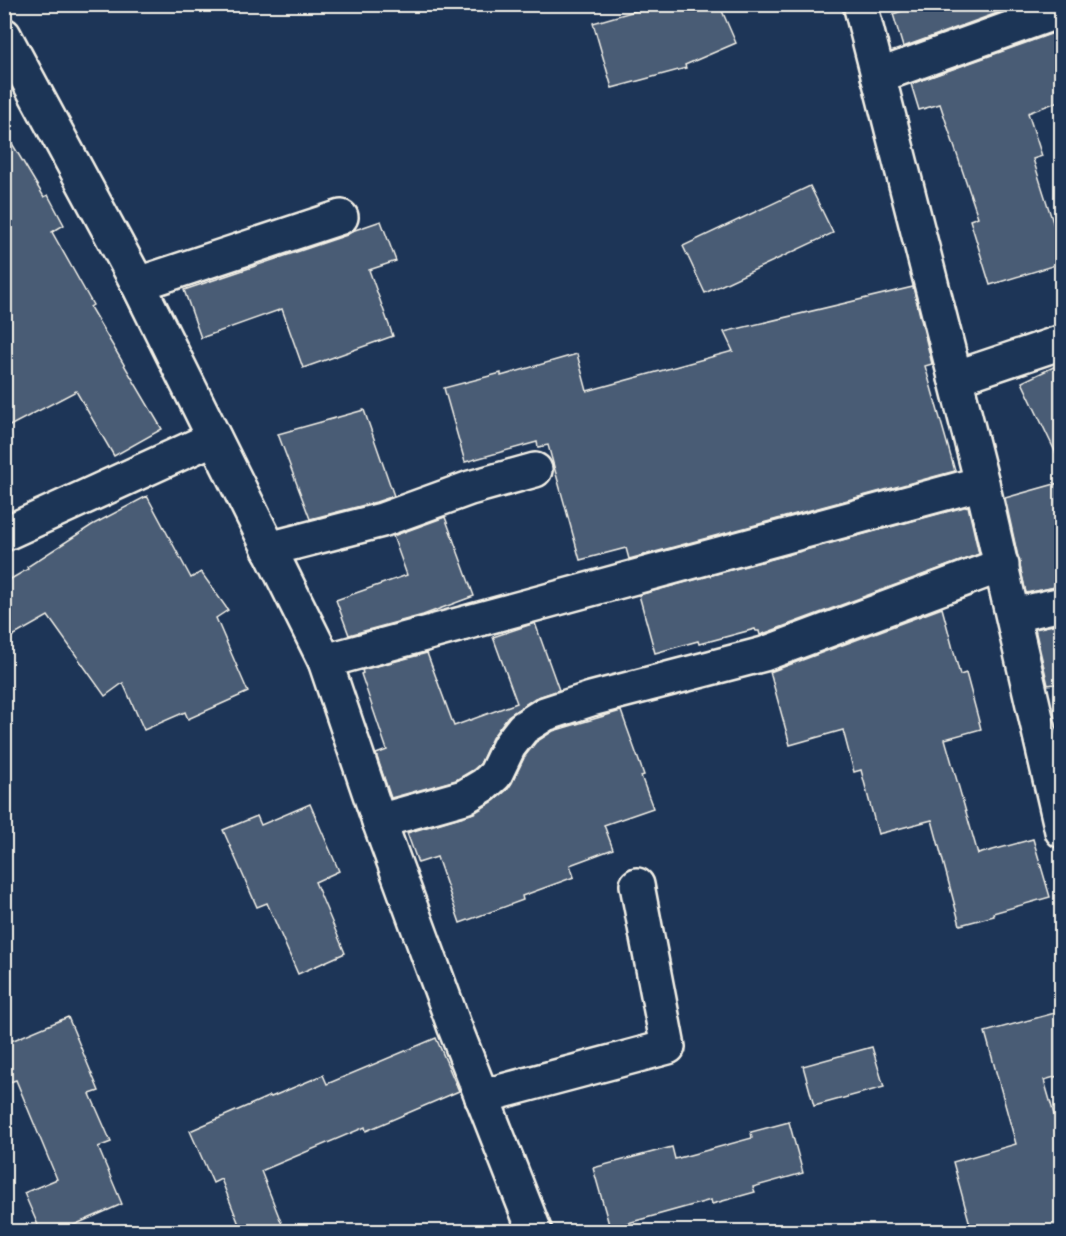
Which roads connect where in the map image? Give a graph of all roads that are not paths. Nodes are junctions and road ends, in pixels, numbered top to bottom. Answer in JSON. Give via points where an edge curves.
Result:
{"nodes":[{"id":1,"x":860,"y":4,"type":"edge"},
{"id":2,"x":1062,"y":10,"type":"edge"},
{"id":3,"x":4,"y":35,"type":"edge"},
{"id":4,"x":878,"y":76,"type":"junction"},
{"id":5,"x":341,"y":217,"type":"dead end"},
{"id":6,"x":138,"y":284,"type":"junction"},
{"id":7,"x":1062,"y":342,"type":"edge"},
{"id":8,"x":955,"y":378,"type":"junction"},
{"id":9,"x":214,"y":438,"type":"junction"},
{"id":10,"x":535,"y":470,"type":"dead end"},
{"id":11,"x":982,"y":483,"type":"junction"},
{"id":12,"x":4,"y":534,"type":"edge"},
{"id":13,"x":269,"y":549,"type":"junction"},
{"id":14,"x":1002,"y":565,"type":"junction"},
{"id":15,"x":1062,"y":604,"type":"edge"},
{"id":16,"x":1013,"y":615,"type":"junction"},
{"id":17,"x":325,"y":661,"type":"junction"},
{"id":18,"x":379,"y":821,"type":"junction"},
{"id":19,"x":1062,"y":831,"type":"edge"},
{"id":20,"x":638,"y":885,"type":"dead end"},
{"id":21,"x":482,"y":1098,"type":"junction"},
{"id":22,"x":535,"y":1232,"type":"edge"}],
"edges":[{"from":1,"to":4,"type":"street"},
{"from":2,"to":4,"type":"street"},
{"from":3,"to":6,"type":"street"},
{"from":4,"to":8,"type":"street"},
{"from":5,"to":6,"type":"street"},
{"from":6,"to":9,"type":"street"},
{"from":7,"to":8,"type":"street"},
{"from":8,"to":11,"type":"street"},
{"from":9,"to":12,"type":"street"},
{"from":9,"to":13,"type":"street"},
{"from":10,"to":13,"type":"street","via":[[470,488],[382,520]]},
{"from":11,"to":14,"type":"street"},
{"from":11,"to":17,"type":"street"},
{"from":13,"to":17,"type":"street"},
{"from":14,"to":16,"type":"street"},
{"from":14,"to":18,"type":"street","via":[[764,654],[545,714],[523,728],[495,775],[484,785],[464,797]]},
{"from":15,"to":16,"type":"street"},
{"from":16,"to":19,"type":"street"},
{"from":17,"to":18,"type":"street"},
{"from":18,"to":21,"type":"street"},
{"from":20,"to":21,"type":"street","via":[[668,1047]]},
{"from":21,"to":22,"type":"street"}]}
